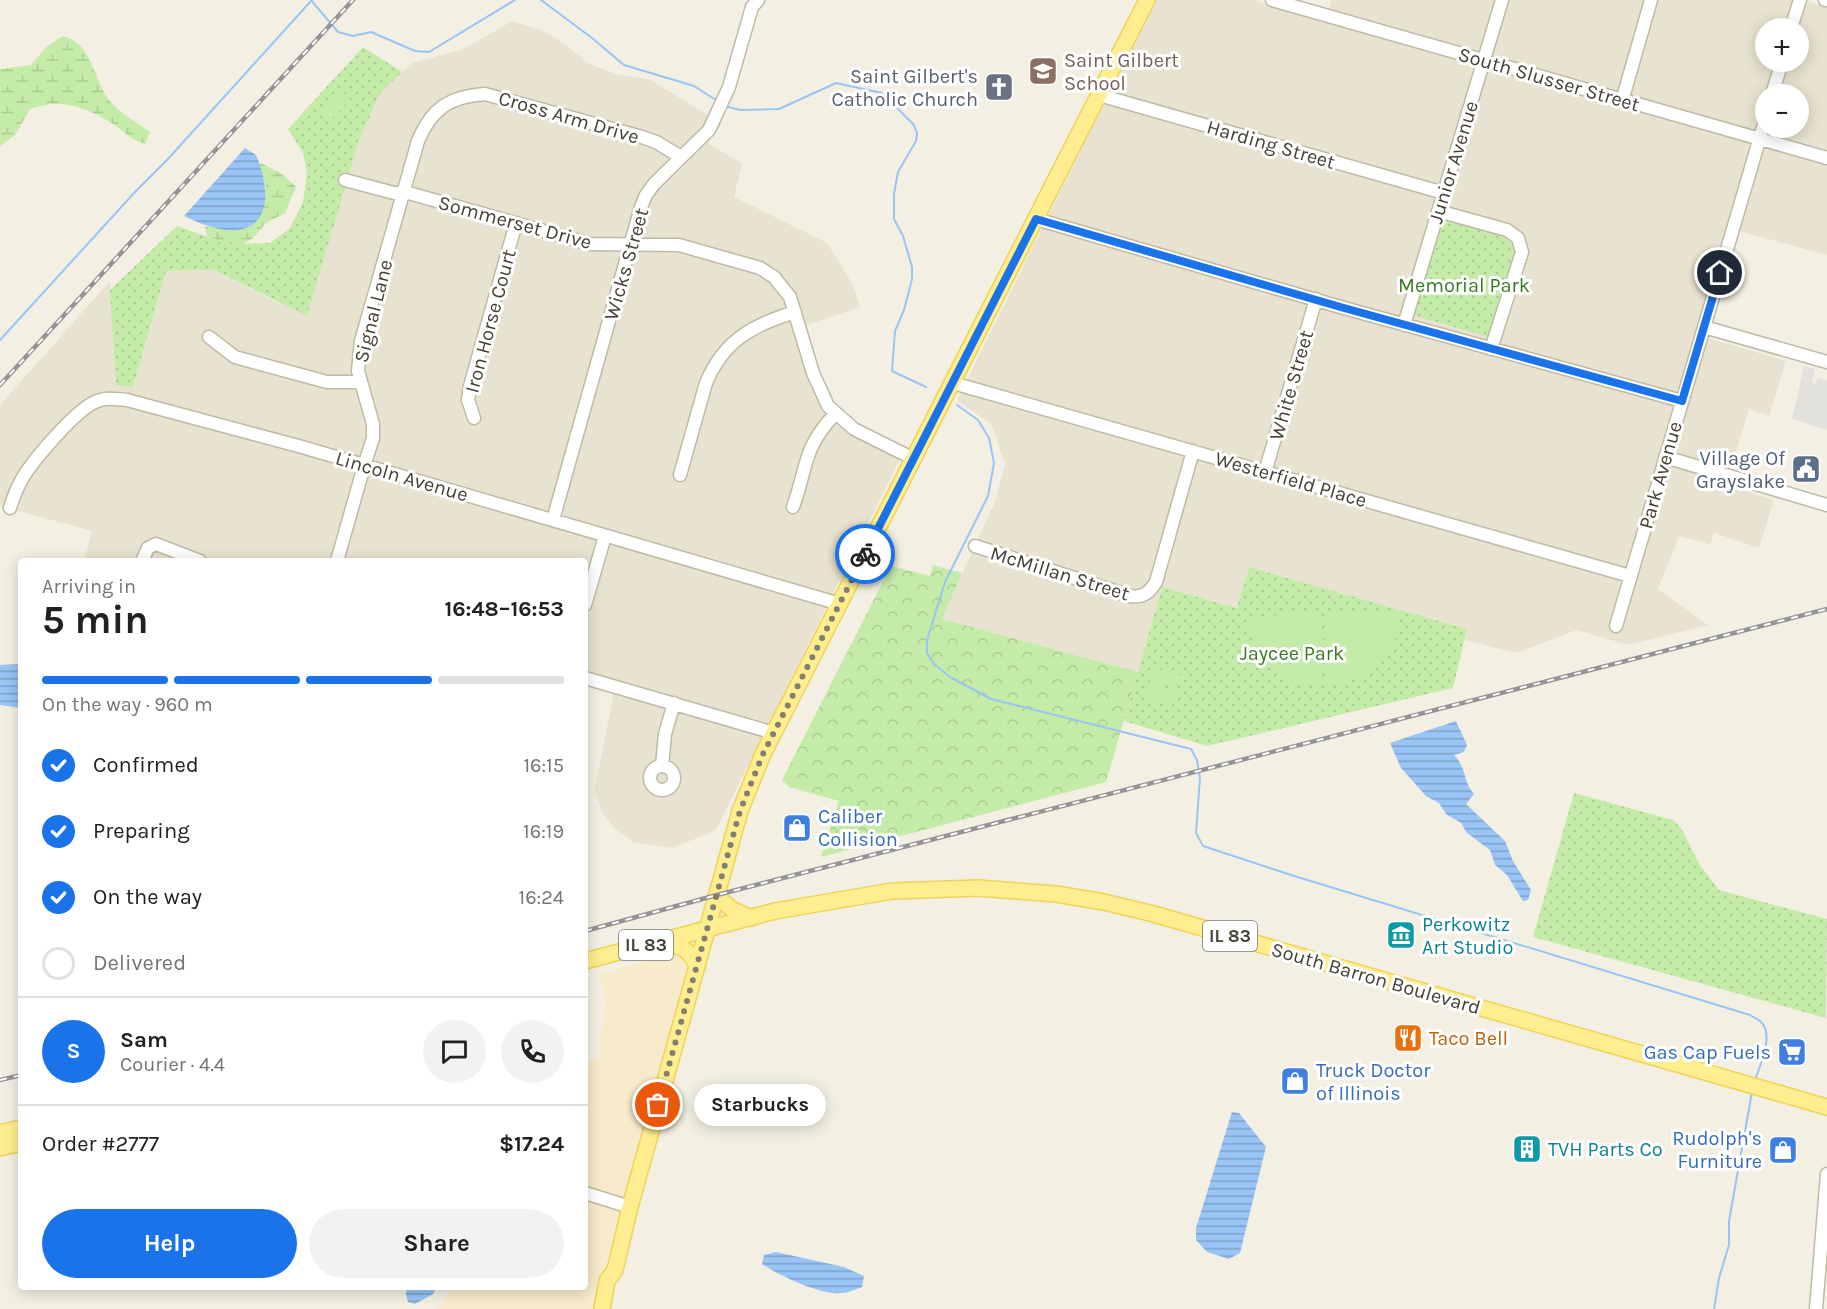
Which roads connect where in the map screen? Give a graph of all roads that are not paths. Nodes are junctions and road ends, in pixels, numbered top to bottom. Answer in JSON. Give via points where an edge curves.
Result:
{"nodes":[{"id":1,"x":758,"y":0,"type":"edge"},
{"id":2,"x":1147,"y":0,"type":"edge"},
{"id":3,"x":1272,"y":0,"type":"edge"},
{"id":4,"x":1502,"y":0,"type":"edge"},
{"id":5,"x":1651,"y":0,"type":"edge"},
{"id":6,"x":1800,"y":0,"type":"edge"},
{"id":7,"x":1794,"y":18,"type":"edge"},
{"id":8,"x":1484,"y":61,"type":"junction"},
{"id":9,"x":1099,"y":95,"type":"junction"},
{"id":10,"x":1622,"y":100,"type":"junction"},
{"id":11,"x":1755,"y":137,"type":"edge"},
{"id":12,"x":1759,"y":138,"type":"joint"},
{"id":13,"x":681,"y":157,"type":"junction"},
{"id":14,"x":1827,"y":158,"type":"edge"},
{"id":15,"x":345,"y":180,"type":"dead end"},
{"id":16,"x":405,"y":192,"type":"junction"},
{"id":17,"x":1444,"y":193,"type":"junction"},
{"id":18,"x":1438,"y":211,"type":"junction"},
{"id":19,"x":1036,"y":219,"type":"junction"},
{"id":20,"x":516,"y":224,"type":"junction"},
{"id":21,"x":630,"y":246,"type":"junction"},
{"id":22,"x":1316,"y":298,"type":"junction"},
{"id":23,"x":795,"y":312,"type":"junction"},
{"id":24,"x":1404,"y":325,"type":"junction"},
{"id":25,"x":1704,"y":327,"type":"junction"},
{"id":26,"x":209,"y":337,"type":"dead end"},
{"id":27,"x":1491,"y":349,"type":"junction"},
{"id":28,"x":1827,"y":362,"type":"edge"},
{"id":29,"x":361,"y":381,"type":"junction"},
{"id":30,"x":952,"y":383,"type":"junction"},
{"id":31,"x":1682,"y":401,"type":"junction"},
{"id":32,"x":835,"y":414,"type":"junction"},
{"id":33,"x":474,"y":418,"type":"dead end"},
{"id":34,"x":1193,"y":451,"type":"junction"},
{"id":35,"x":1665,"y":457,"type":"junction"},
{"id":36,"x":914,"y":459,"type":"junction"},
{"id":37,"x":363,"y":466,"type":"junction"},
{"id":38,"x":1265,"y":472,"type":"junction"},
{"id":39,"x":680,"y":475,"type":"dead end"},
{"id":40,"x":1827,"y":505,"type":"edge"},
{"id":41,"x":793,"y":507,"type":"dead end"},
{"id":42,"x":10,"y":508,"type":"dead end"},
{"id":43,"x":553,"y":520,"type":"junction"},
{"id":44,"x":605,"y":536,"type":"junction"},
{"id":45,"x":975,"y":546,"type":"dead end"},
{"id":46,"x":143,"y":557,"type":"edge"},
{"id":47,"x":192,"y":558,"type":"edge"},
{"id":48,"x":338,"y":558,"type":"edge"},
{"id":49,"x":1630,"y":576,"type":"junction"},
{"id":50,"x":588,"y":595,"type":"edge"},
{"id":51,"x":840,"y":604,"type":"junction"},
{"id":52,"x":1616,"y":626,"type":"dead end"},
{"id":53,"x":588,"y":679,"type":"edge"},
{"id":54,"x":674,"y":703,"type":"junction"},
{"id":55,"x":774,"y":733,"type":"junction"},
{"id":56,"x":662,"y":766,"type":"dead end"},
{"id":57,"x":716,"y":896,"type":"junction"},
{"id":58,"x":751,"y":918,"type":"junction"},
{"id":59,"x":707,"y":929,"type":"junction"},
{"id":60,"x":661,"y":942,"type":"junction"},
{"id":61,"x":588,"y":960,"type":"edge"},
{"id":62,"x":697,"y":967,"type":"junction"},
{"id":63,"x":1827,"y":1107,"type":"edge"},
{"id":64,"x":18,"y":1129,"type":"edge"},
{"id":65,"x":0,"y":1134,"type":"edge"},
{"id":66,"x":18,"y":1144,"type":"edge"},
{"id":67,"x":0,"y":1148,"type":"edge"},
{"id":68,"x":1827,"y":1174,"type":"edge"},
{"id":69,"x":588,"y":1195,"type":"edge"},
{"id":70,"x":630,"y":1207,"type":"junction"},
{"id":71,"x":615,"y":1270,"type":"junction"},
{"id":72,"x":602,"y":1309,"type":"edge"},
{"id":73,"x":612,"y":1309,"type":"edge"},
{"id":74,"x":1816,"y":1309,"type":"edge"}],
"edges":[{"from":1,"to":13,"type":"street","name":"Wicks Street","via":[[752,7],[729,87],[709,130]]},
{"from":2,"to":9,"type":"main road"},
{"from":3,"to":8,"type":"street","name":"South Slusser Street"},
{"from":4,"to":8,"type":"street","name":"Junior Avenue"},
{"from":5,"to":10,"type":"street"},
{"from":6,"to":7,"type":"street"},
{"from":8,"to":10,"type":"street","name":"South Slusser Street"},
{"from":8,"to":17,"type":"street","name":"Junior Avenue"},
{"from":9,"to":17,"type":"street","name":"Harding Street"},
{"from":9,"to":19,"type":"main road"},
{"from":10,"to":11,"type":"street","name":"South Slusser Street"},
{"from":12,"to":14,"type":"street","name":"South Slusser Street"},
{"from":12,"to":25,"type":"street","name":"Park Avenue"},
{"from":13,"to":16,"type":"street","name":"Cross Arm Drive","via":[[642,137],[498,97],[470,95],[448,102],[430,117],[418,141]]},
{"from":13,"to":21,"type":"street","name":"Wicks Street","via":[[646,195]]},
{"from":15,"to":16,"type":"street","name":"Sommerset Drive","via":[[394,193]]},
{"from":16,"to":20,"type":"street","name":"Sommerset Drive"},
{"from":16,"to":29,"type":"street","name":"Signal Lane","via":[[358,357]]},
{"from":17,"to":18,"type":"street","name":"Junior Avenue"},
{"from":18,"to":24,"type":"street","name":"Junior Avenue"},
{"from":18,"to":27,"type":"street","via":[[1507,230],[1518,238],[1522,252]]},
{"from":19,"to":22,"type":"street"},
{"from":19,"to":30,"type":"main road"},
{"from":20,"to":21,"type":"street","name":"Sommerset Drive","via":[[590,244]]},
{"from":20,"to":33,"type":"street","name":"Iron Horse Court","via":[[470,386],[468,400]]},
{"from":21,"to":23,"type":"street","name":"Sommerset Drive","via":[[679,245],[760,268],[783,287]]},
{"from":21,"to":43,"type":"street","name":"Wicks Street"},
{"from":22,"to":24,"type":"street"},
{"from":22,"to":38,"type":"street","name":"White Street"},
{"from":23,"to":32,"type":"street","name":"Sommerset Drive","via":[[820,391]]},
{"from":23,"to":39,"type":"street","via":[[751,329],[721,356],[706,383]]},
{"from":24,"to":27,"type":"street"},
{"from":25,"to":28,"type":"street"},
{"from":25,"to":31,"type":"street","name":"Park Avenue"},
{"from":26,"to":29,"type":"street","via":[[235,357],[327,382]]},
{"from":27,"to":31,"type":"street"},
{"from":29,"to":37,"type":"street","name":"Signal Lane","via":[[373,424],[373,438]]},
{"from":30,"to":34,"type":"street","name":"Westerfield Place"},
{"from":30,"to":36,"type":"main road"},
{"from":31,"to":35,"type":"street","name":"Park Avenue"},
{"from":32,"to":36,"type":"street","name":"Sommerset Drive","via":[[871,439]]},
{"from":32,"to":41,"type":"street","via":[[808,453]]},
{"from":34,"to":38,"type":"street","name":"Westerfield Place"},
{"from":34,"to":45,"type":"street","name":"McMillan Street","via":[[1156,582],[1145,595],[1130,596]]},
{"from":35,"to":40,"type":"street"},
{"from":35,"to":49,"type":"street","name":"Park Avenue"},
{"from":36,"to":51,"type":"main road"},
{"from":37,"to":42,"type":"street","name":"Lincoln Avenue","via":[[110,398],[82,410],[53,441],[22,478]]},
{"from":37,"to":43,"type":"street","name":"Lincoln Avenue"},
{"from":37,"to":48,"type":"street","name":"Signal Lane"},
{"from":38,"to":49,"type":"street","name":"Westerfield Place"},
{"from":43,"to":44,"type":"street","name":"Lincoln Avenue"},
{"from":44,"to":50,"type":"street"},
{"from":44,"to":51,"type":"street","name":"Lincoln Avenue"},
{"from":46,"to":47,"type":"street","via":[[156,544]]},
{"from":49,"to":52,"type":"street","name":"Park Avenue"},
{"from":51,"to":55,"type":"main road"},
{"from":53,"to":54,"type":"street"},
{"from":54,"to":55,"type":"street"},
{"from":54,"to":56,"type":"street","via":[[665,734]]},
{"from":55,"to":57,"type":"main road","via":[[740,811]]},
{"from":57,"to":58,"type":"main road"},
{"from":57,"to":59,"type":"main road"},
{"from":58,"to":59,"type":"main road","name":"South Barron Boulevard","number":"IL 83"},
{"from":58,"to":63,"type":"main road","name":"South Barron Boulevard","number":"IL 83","via":[[892,891],[978,888],[1104,902]]},
{"from":59,"to":60,"type":"main road","number":"IL 83"},
{"from":59,"to":62,"type":"main road"},
{"from":60,"to":61,"type":"main road","number":"IL 83"},
{"from":60,"to":62,"type":"main road","via":[[688,951]]},
{"from":62,"to":70,"type":"main road"},
{"from":64,"to":65,"type":"main road"},
{"from":66,"to":67,"type":"main road"},
{"from":68,"to":74,"type":"street"},
{"from":69,"to":70,"type":"street"},
{"from":70,"to":71,"type":"main road"},
{"from":71,"to":72,"type":"main road","via":[[607,1281]]},
{"from":71,"to":73,"type":"main road"}]}
